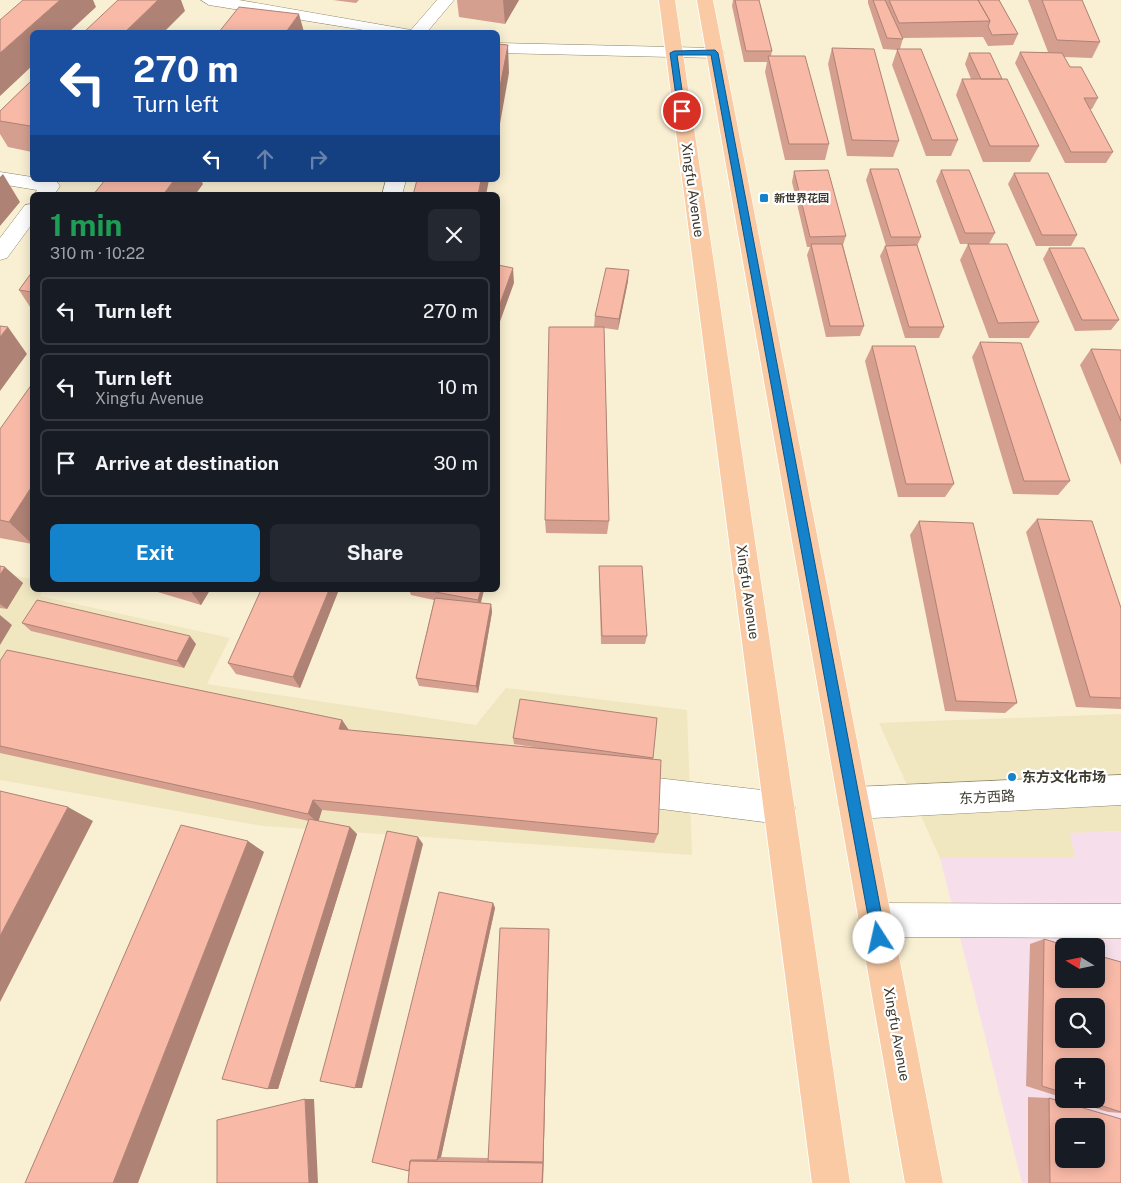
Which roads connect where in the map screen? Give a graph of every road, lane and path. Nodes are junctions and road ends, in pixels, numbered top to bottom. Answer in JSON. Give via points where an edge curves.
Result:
{"nodes":[{"id":1,"x":208,"y":0,"type":"edge"},
{"id":2,"x":446,"y":0,"type":"edge"},
{"id":3,"x":667,"y":0,"type":"edge"},
{"id":4,"x":705,"y":0,"type":"edge"},
{"id":5,"x":392,"y":30,"type":"edge"},
{"id":6,"x":420,"y":30,"type":"edge"},
{"id":7,"x":500,"y":48,"type":"edge"},
{"id":8,"x":674,"y":53,"type":"junction"},
{"id":9,"x":715,"y":53,"type":"junction"},
{"id":10,"x":0,"y":178,"type":"edge"},
{"id":11,"x":47,"y":190,"type":"edge"},
{"id":12,"x":30,"y":213,"type":"edge"},
{"id":13,"x":0,"y":253,"type":"edge"},
{"id":14,"x":592,"y":785,"type":"edge"},
{"id":15,"x":1121,"y":790,"type":"edge"},
{"id":16,"x":854,"y":803,"type":"junction"},
{"id":17,"x":779,"y":808,"type":"junction"},
{"id":18,"x":875,"y":920,"type":"junction"},
{"id":19,"x":1121,"y":921,"type":"edge"},
{"id":20,"x":831,"y":1183,"type":"edge"},
{"id":21,"x":924,"y":1183,"type":"edge"}],
"edges":[{"from":1,"to":5,"type":"street"},
{"from":2,"to":6,"type":"street"},
{"from":3,"to":8,"type":"main road","name":"Xingfu Avenue"},
{"from":4,"to":9,"type":"main road","name":"Xingfu Avenue"},
{"from":7,"to":8,"type":"street"},
{"from":8,"to":9,"type":"street"},
{"from":8,"to":17,"type":"main road","name":"Xingfu Avenue"},
{"from":9,"to":16,"type":"main road","name":"Xingfu Avenue"},
{"from":10,"to":11,"type":"street"},
{"from":12,"to":13,"type":"street"},
{"from":14,"to":17,"type":"street"},
{"from":15,"to":16,"type":"street","name":"东方西路"},
{"from":16,"to":18,"type":"main road","name":"Xingfu Avenue"},
{"from":17,"to":20,"type":"main road","name":"Xingfu Avenue"},
{"from":18,"to":19,"type":"street"},
{"from":18,"to":21,"type":"main road","name":"Xingfu Avenue"}]}
